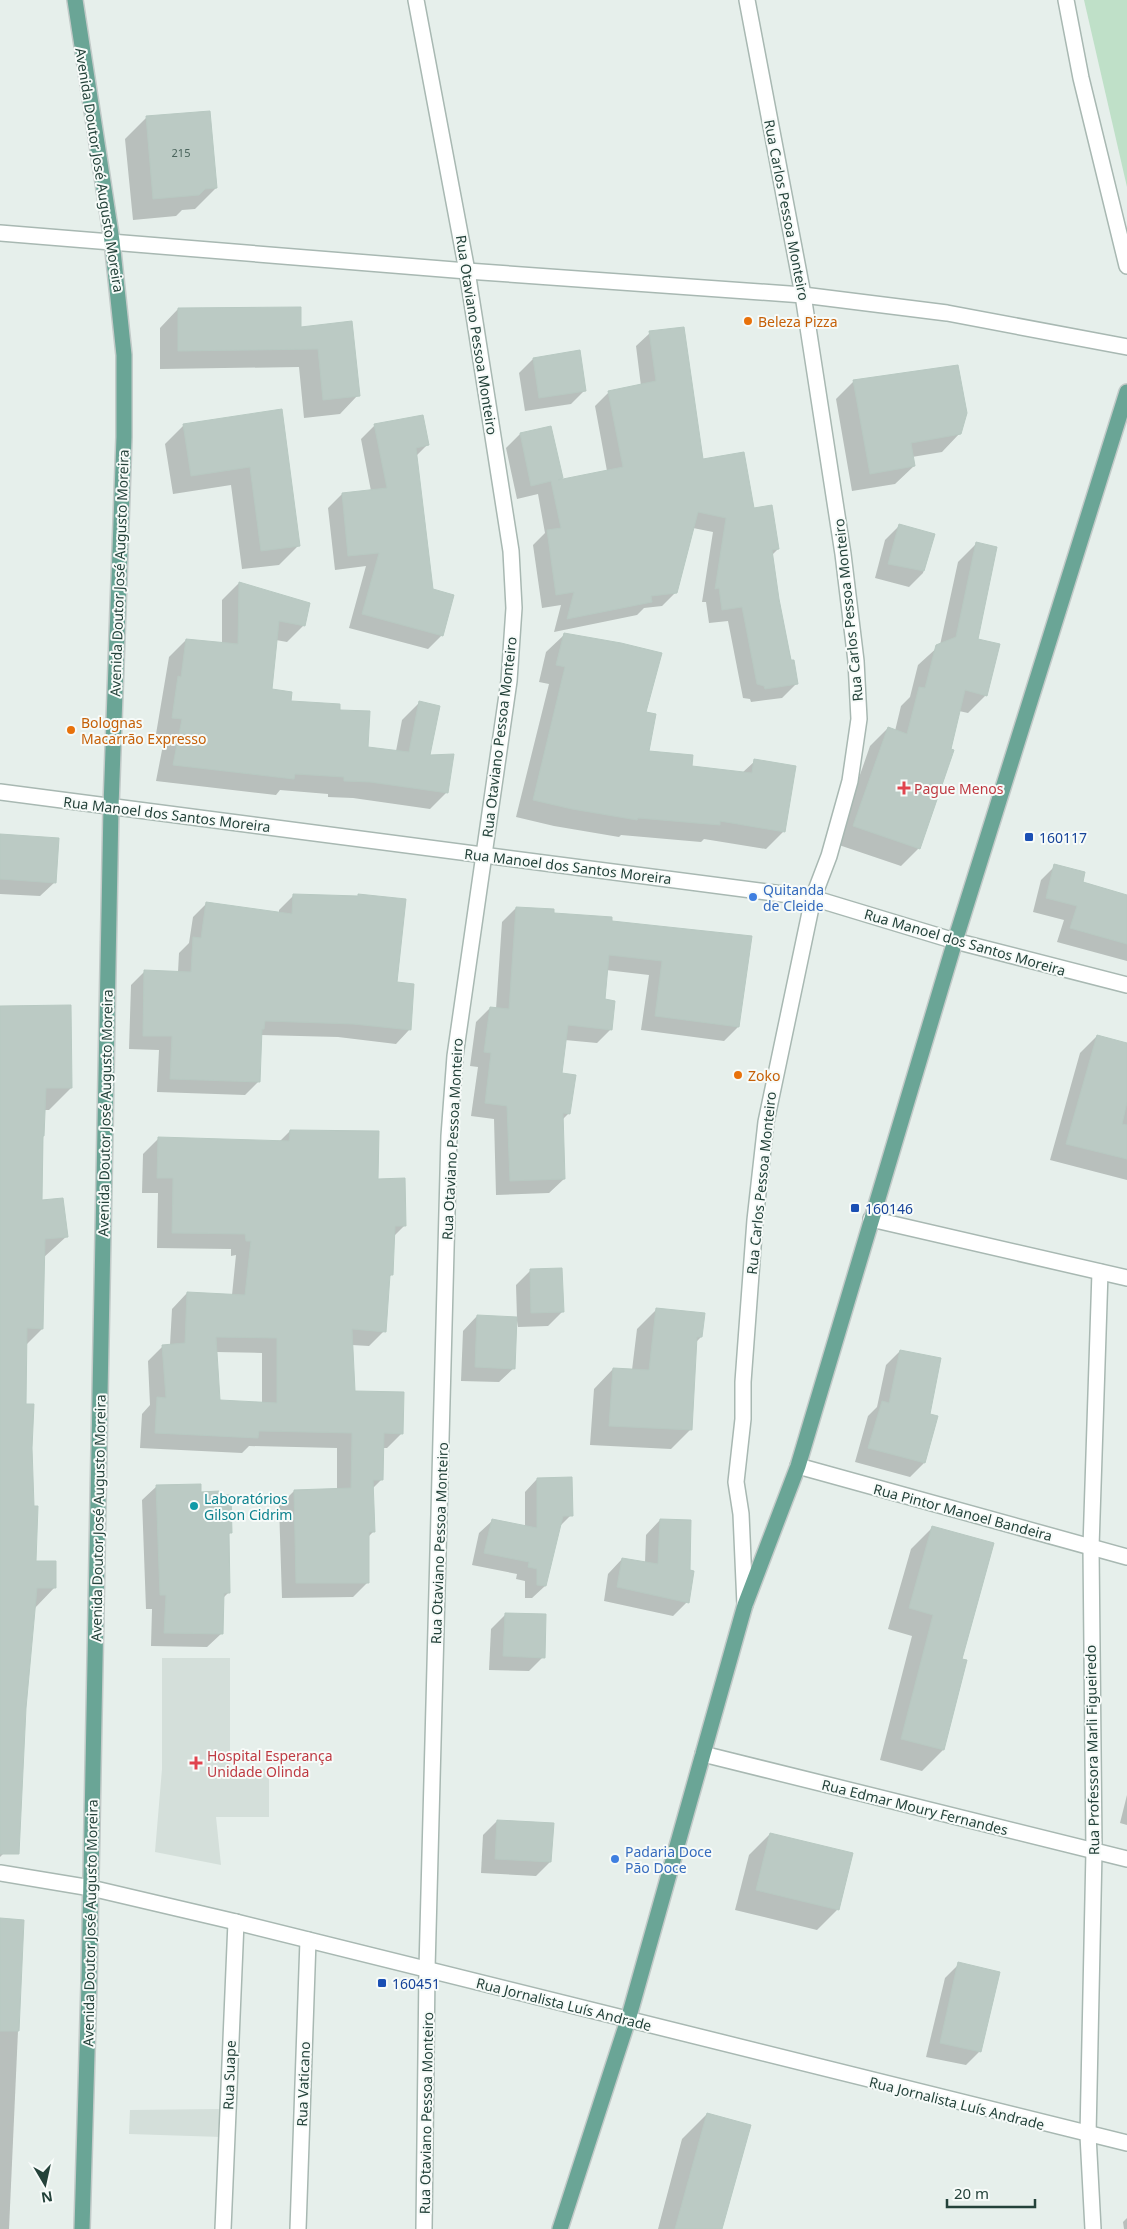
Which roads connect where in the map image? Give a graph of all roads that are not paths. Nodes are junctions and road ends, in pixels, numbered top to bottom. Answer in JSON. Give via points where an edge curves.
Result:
{"nodes":[{"id":1,"x":74,"y":0,"type":"edge"},
{"id":2,"x":416,"y":0,"type":"edge"},
{"id":3,"x":747,"y":0,"type":"edge"},
{"id":4,"x":1066,"y":0,"type":"edge"},
{"id":5,"x":0,"y":232,"type":"edge"},
{"id":6,"x":112,"y":240,"type":"junction"},
{"id":7,"x":1127,"y":266,"type":"edge"},
{"id":8,"x":467,"y":271,"type":"junction"},
{"id":9,"x":803,"y":295,"type":"junction"},
{"id":10,"x":1127,"y":346,"type":"edge"},
{"id":11,"x":1127,"y":392,"type":"edge"},
{"id":12,"x":0,"y":792,"type":"edge"},
{"id":13,"x":111,"y":807,"type":"junction"},
{"id":14,"x":484,"y":855,"type":"junction"},
{"id":15,"x":813,"y":898,"type":"junction"},
{"id":16,"x":954,"y":942,"type":"junction"},
{"id":17,"x":1127,"y":985,"type":"edge"},
{"id":18,"x":871,"y":1219,"type":"junction"},
{"id":19,"x":1100,"y":1272,"type":"junction"},
{"id":20,"x":1127,"y":1278,"type":"edge"},
{"id":21,"x":798,"y":1466,"type":"junction"},
{"id":22,"x":1091,"y":1547,"type":"junction"},
{"id":23,"x":1127,"y":1557,"type":"edge"},
{"id":24,"x":745,"y":1606,"type":"junction"},
{"id":25,"x":703,"y":1754,"type":"junction"},
{"id":26,"x":1094,"y":1851,"type":"junction"},
{"id":27,"x":1127,"y":1859,"type":"edge"},
{"id":28,"x":0,"y":1873,"type":"edge"},
{"id":29,"x":91,"y":1888,"type":"junction"},
{"id":30,"x":236,"y":1922,"type":"junction"},
{"id":31,"x":308,"y":1940,"type":"junction"},
{"id":32,"x":427,"y":1969,"type":"junction"},
{"id":33,"x":628,"y":2020,"type":"junction"},
{"id":34,"x":1088,"y":2135,"type":"junction"},
{"id":35,"x":1127,"y":2143,"type":"edge"},
{"id":36,"x":82,"y":2229,"type":"edge"},
{"id":37,"x":223,"y":2229,"type":"edge"},
{"id":38,"x":298,"y":2229,"type":"edge"},
{"id":39,"x":424,"y":2229,"type":"edge"},
{"id":40,"x":560,"y":2229,"type":"edge"},
{"id":41,"x":1093,"y":2229,"type":"edge"}],
"edges":[{"from":1,"to":6,"type":"main road","name":"Avenida Doutor José Augusto Moreira"},
{"from":2,"to":8,"type":"street","name":"Rua Otaviano Pessoa Monteiro"},
{"from":3,"to":9,"type":"street","name":"Rua Carlos Pessoa Monteiro"},
{"from":4,"to":7,"type":"street","via":[[1081,78]]},
{"from":5,"to":6,"type":"street"},
{"from":6,"to":8,"type":"street"},
{"from":6,"to":13,"type":"main road","name":"Avenida Doutor José Augusto Moreira","via":[[124,355],[124,410]]},
{"from":8,"to":9,"type":"street"},
{"from":8,"to":14,"type":"street","name":"Rua Otaviano Pessoa Monteiro","via":[[510,551],[514,608],[509,681]]},
{"from":9,"to":10,"type":"street","via":[[947,313]]},
{"from":9,"to":15,"type":"street","name":"Rua Carlos Pessoa Monteiro","via":[[843,554],[858,690],[856,750],[850,781],[829,856]]},
{"from":11,"to":16,"type":"main road"},
{"from":12,"to":13,"type":"street","name":"Rua Manoel dos Santos Moreira"},
{"from":13,"to":14,"type":"street","name":"Rua Manoel dos Santos Moreira"},
{"from":13,"to":29,"type":"main road","name":"Avenida Doutor José Augusto Moreira"},
{"from":14,"to":15,"type":"street","name":"Rua Manoel dos Santos Moreira"},
{"from":14,"to":32,"type":"street","name":"Rua Otaviano Pessoa Monteiro","via":[[455,1056],[449,1136]]},
{"from":15,"to":16,"type":"street","name":"Rua Manoel dos Santos Moreira"},
{"from":15,"to":24,"type":"street","name":"Rua Carlos Pessoa Monteiro","via":[[773,1081],[755,1220],[736,1482],[741,1514]]},
{"from":16,"to":17,"type":"street","name":"Rua Manoel dos Santos Moreira"},
{"from":16,"to":18,"type":"main road"},
{"from":18,"to":19,"type":"street"},
{"from":18,"to":21,"type":"main road"},
{"from":19,"to":20,"type":"street"},
{"from":19,"to":22,"type":"street","name":"Rua Professora Marli Figueiredo"},
{"from":21,"to":22,"type":"street","name":"Rua Pintor Manoel Bandeira"},
{"from":21,"to":24,"type":"main road"},
{"from":22,"to":23,"type":"street","name":"Rua Pintor Manoel Bandeira"},
{"from":22,"to":26,"type":"street","name":"Rua Professora Marli Figueiredo"},
{"from":24,"to":25,"type":"main road"},
{"from":25,"to":26,"type":"street","name":"Rua Edmar Moury Fernandes"},
{"from":25,"to":33,"type":"main road"},
{"from":26,"to":27,"type":"street","name":"Rua Edmar Moury Fernandes"},
{"from":26,"to":34,"type":"street","name":"Rua Professora Marli Figueiredo"},
{"from":28,"to":29,"type":"street","name":"Rua Jornalista Luís Andrade"},
{"from":29,"to":30,"type":"street","name":"Rua Jornalista Luís Andrade"},
{"from":29,"to":36,"type":"main road","name":"Avenida Doutor José Augusto Moreira"},
{"from":30,"to":31,"type":"street","name":"Rua Jornalista Luís Andrade"},
{"from":30,"to":37,"type":"street","name":"Rua Suape"},
{"from":31,"to":32,"type":"street","name":"Rua Jornalista Luís Andrade"},
{"from":31,"to":38,"type":"street","name":"Rua Vaticano"},
{"from":32,"to":33,"type":"street","name":"Rua Jornalista Luís Andrade"},
{"from":32,"to":39,"type":"street","name":"Rua Otaviano Pessoa Monteiro"},
{"from":33,"to":34,"type":"street","name":"Rua Jornalista Luís Andrade"},
{"from":33,"to":40,"type":"main road"},
{"from":34,"to":35,"type":"street","name":"Rua Jornalista Luís Andrade"},
{"from":34,"to":41,"type":"street","name":"Rua Professora Marli Figueiredo"}]}
